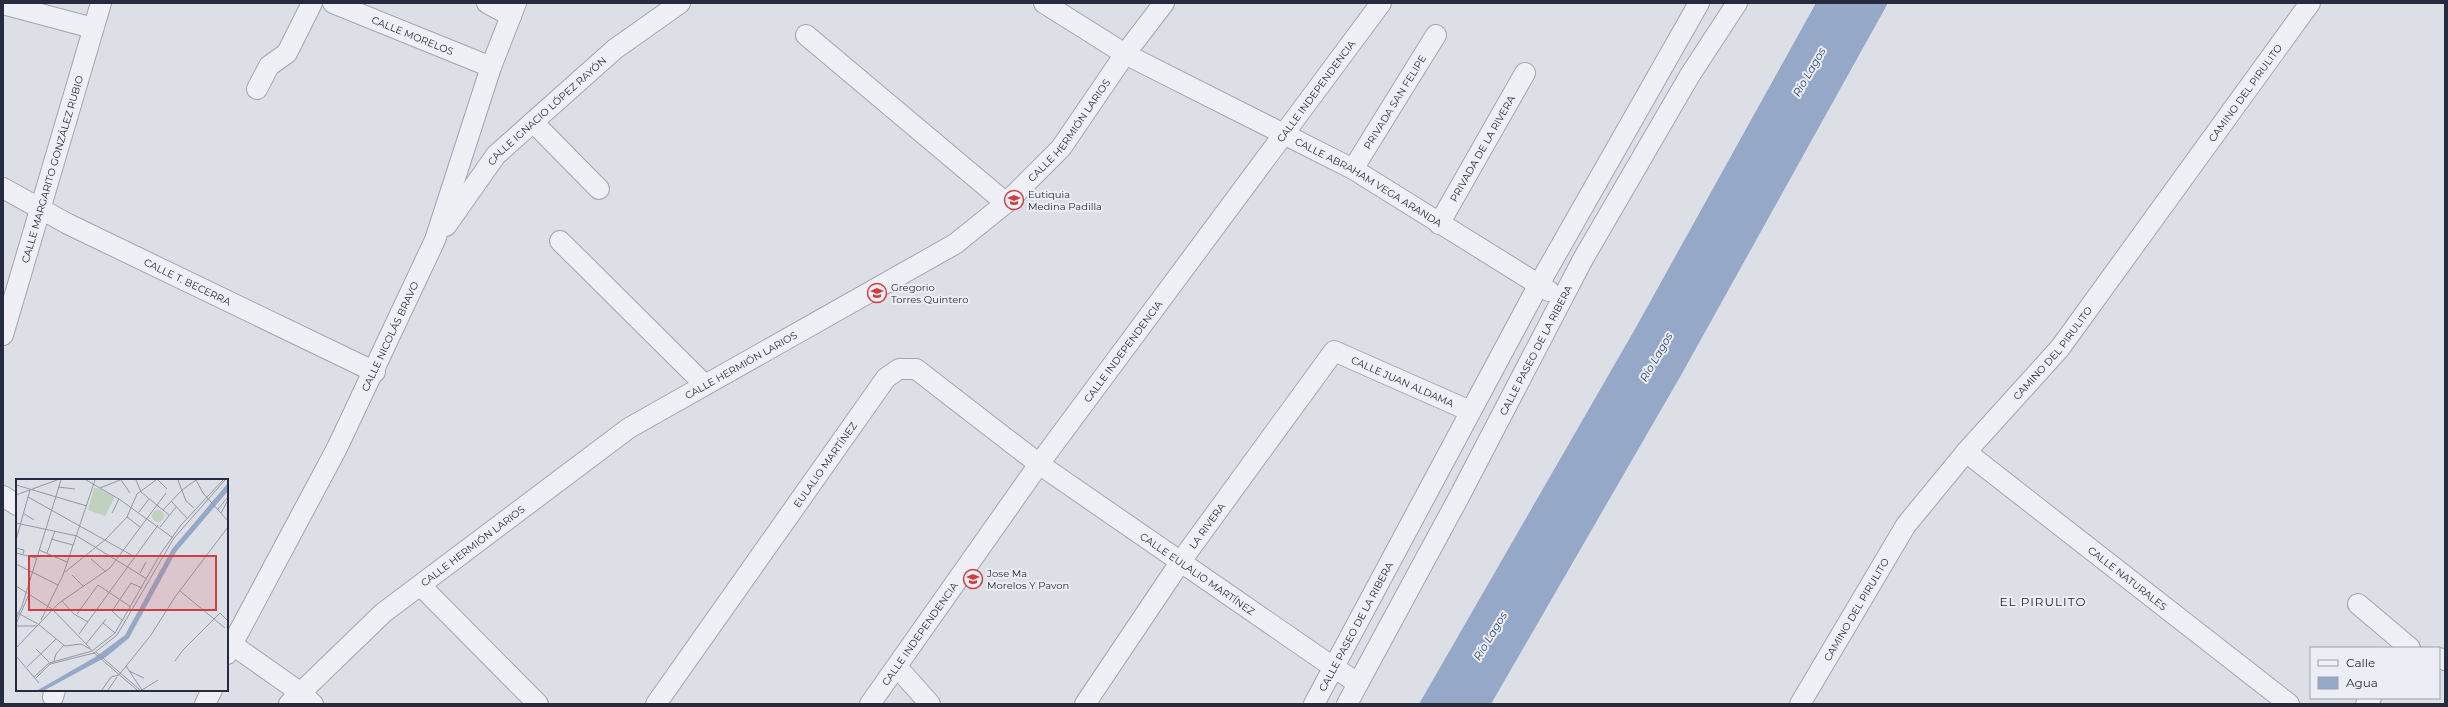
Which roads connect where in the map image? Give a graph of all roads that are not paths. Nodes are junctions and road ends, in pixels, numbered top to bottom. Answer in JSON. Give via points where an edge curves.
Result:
{"nodes":[{"id":1,"x":101,"y":3,"type":"edge"},
{"id":2,"x":312,"y":3,"type":"edge"},
{"id":3,"x":333,"y":3,"type":"edge"},
{"id":4,"x":487,"y":3,"type":"edge"},
{"id":5,"x":680,"y":3,"type":"edge"},
{"id":6,"x":1044,"y":3,"type":"edge"},
{"id":7,"x":1699,"y":3,"type":"edge"},
{"id":8,"x":1737,"y":3,"type":"edge"},
{"id":9,"x":2310,"y":3,"type":"edge"},
{"id":10,"x":3,"y":4,"type":"edge"},
{"id":11,"x":1160,"y":4,"type":"edge"},
{"id":12,"x":1376,"y":4,"type":"edge"},
{"id":13,"x":513,"y":10,"type":"edge"},
{"id":14,"x":93,"y":28,"type":"junction"},
{"id":15,"x":806,"y":35,"type":"dead end"},
{"id":16,"x":1436,"y":35,"type":"dead end"},
{"id":17,"x":1126,"y":54,"type":"junction"},
{"id":18,"x":491,"y":67,"type":"junction"},
{"id":19,"x":1525,"y":73,"type":"dead end"},
{"id":20,"x":257,"y":89,"type":"dead end"},
{"id":21,"x":533,"y":122,"type":"junction"},
{"id":22,"x":1285,"y":133,"type":"junction"},
{"id":23,"x":466,"y":144,"type":"junction"},
{"id":24,"x":496,"y":155,"type":"junction"},
{"id":25,"x":1353,"y":169,"type":"junction"},
{"id":26,"x":3,"y":188,"type":"edge"},
{"id":27,"x":599,"y":189,"type":"dead end"},
{"id":28,"x":1006,"y":203,"type":"junction"},
{"id":29,"x":42,"y":208,"type":"junction"},
{"id":30,"x":1439,"y":224,"type":"junction"},
{"id":31,"x":435,"y":240,"type":"junction"},
{"id":32,"x":560,"y":241,"type":"dead end"},
{"id":33,"x":1538,"y":286,"type":"junction"},
{"id":34,"x":1562,"y":298,"type":"junction"},
{"id":35,"x":3,"y":335,"type":"edge"},
{"id":36,"x":1334,"y":351,"type":"joint"},
{"id":37,"x":375,"y":372,"type":"junction"},
{"id":38,"x":705,"y":385,"type":"junction"},
{"id":39,"x":1470,"y":411,"type":"junction"},
{"id":40,"x":1966,"y":452,"type":"junction"},
{"id":41,"x":1039,"y":464,"type":"junction"},
{"id":42,"x":3,"y":496,"type":"edge"},
{"id":43,"x":16,"y":504,"type":"edge"},
{"id":44,"x":1181,"y":561,"type":"junction"},
{"id":45,"x":421,"y":586,"type":"junction"},
{"id":46,"x":2358,"y":604,"type":"dead end"},
{"id":47,"x":229,"y":646,"type":"edge"},
{"id":48,"x":2409,"y":647,"type":"edge"},
{"id":49,"x":897,"y":667,"type":"junction"},
{"id":50,"x":1333,"y":667,"type":"junction"},
{"id":51,"x":1358,"y":682,"type":"junction"},
{"id":52,"x":212,"y":691,"type":"edge"},
{"id":53,"x":301,"y":700,"type":"edge"},
{"id":54,"x":205,"y":704,"type":"edge"},
{"id":55,"x":538,"y":704,"type":"edge"},
{"id":56,"x":656,"y":704,"type":"edge"},
{"id":57,"x":870,"y":704,"type":"edge"},
{"id":58,"x":930,"y":704,"type":"edge"},
{"id":59,"x":1085,"y":704,"type":"edge"},
{"id":60,"x":1314,"y":704,"type":"edge"},
{"id":61,"x":1347,"y":704,"type":"edge"},
{"id":62,"x":1800,"y":704,"type":"edge"},
{"id":63,"x":2289,"y":704,"type":"edge"}],
"edges":[{"from":1,"to":14,"type":"street","name":"CALLE MARGARITO GONZÁLEZ RUBIO"},
{"from":2,"to":20,"type":"street","via":[[287,53],[269,66]]},
{"from":3,"to":18,"type":"street","name":"CALLE MORELOS"},
{"from":4,"to":13,"type":"street"},
{"from":5,"to":21,"type":"street","name":"CALLE IGNACIO LÓPEZ RAYÓN","via":[[615,49]]},
{"from":6,"to":17,"type":"street","name":"CALLE ABRAHAM VEGA ARANDA"},
{"from":7,"to":33,"type":"street","name":"CALLE PASEO DE LA RIBERA"},
{"from":8,"to":34,"type":"street","name":"CALLE PASEO DE LA RIBERA","via":[[1686,82]]},
{"from":9,"to":40,"type":"street","name":"CAMINO DEL PIRULITO","via":[[2060,348]]},
{"from":10,"to":14,"type":"street"},
{"from":11,"to":17,"type":"street","name":"CALLE HERMIÓN LARIOS"},
{"from":12,"to":22,"type":"street","name":"CALLE INDEPENDENCIA"},
{"from":13,"to":18,"type":"street","name":"CALLE NICOLÁS BRAVO"},
{"from":14,"to":29,"type":"street","name":"CALLE MARGARITO GONZÁLEZ RUBIO"},
{"from":15,"to":28,"type":"street"},
{"from":16,"to":25,"type":"street","name":"PRIVADA SAN FELIPE"},
{"from":17,"to":22,"type":"street","name":"CALLE ABRAHAM VEGA ARANDA"},
{"from":17,"to":28,"type":"street","name":"CALLE HERMIÓN LARIOS","via":[[1061,148]]},
{"from":18,"to":23,"type":"street","name":"CALLE NICOLÁS BRAVO"},
{"from":19,"to":30,"type":"street","name":"PRIVADA DE LA RIVERA"},
{"from":21,"to":24,"type":"street","name":"CALLE IGNACIO LÓPEZ RAYÓN"},
{"from":21,"to":27,"type":"street"},
{"from":22,"to":25,"type":"street","name":"CALLE ABRAHAM VEGA ARANDA"},
{"from":22,"to":41,"type":"street","name":"CALLE INDEPENDENCIA"},
{"from":23,"to":24,"type":"street"},
{"from":23,"to":31,"type":"street","name":"CALLE NICOLÁS BRAVO"},
{"from":24,"to":31,"type":"street","name":"CALLE IGNACIO LÓPEZ RAYÓN"},
{"from":25,"to":30,"type":"street","name":"CALLE ABRAHAM VEGA ARANDA"},
{"from":26,"to":29,"type":"street","name":"CALLE T. BECERRA"},
{"from":28,"to":38,"type":"street","name":"CALLE HERMIÓN LARIOS","via":[[955,244]]},
{"from":29,"to":35,"type":"street","name":"CALLE MARGARITO GONZÁLEZ RUBIO"},
{"from":29,"to":37,"type":"street","name":"CALLE T. BECERRA","via":[[68,224]]},
{"from":30,"to":33,"type":"street","name":"CALLE ABRAHAM VEGA ARANDA"},
{"from":31,"to":37,"type":"street","name":"CALLE NICOLÁS BRAVO"},
{"from":32,"to":38,"type":"street"},
{"from":33,"to":34,"type":"street","name":"CALLE ABRAHAM VEGA ARANDA"},
{"from":33,"to":39,"type":"street","name":"CALLE PASEO DE LA RIBERA"},
{"from":34,"to":51,"type":"street","name":"CALLE PASEO DE LA RIBERA","via":[[1459,497]]},
{"from":36,"to":39,"type":"street","name":"CALLE JUAN ALDAMA"},
{"from":36,"to":44,"type":"street","name":"LA RIVERA"},
{"from":37,"to":47,"type":"street","name":"CALLE NICOLÁS BRAVO","via":[[337,448]]},
{"from":38,"to":45,"type":"street","name":"CALLE HERMIÓN LARIOS","via":[[629,428]]},
{"from":39,"to":50,"type":"street","name":"CALLE PASEO DE LA RIBERA"},
{"from":40,"to":62,"type":"street","name":"CAMINO DEL PIRULITO","via":[[1906,525]]},
{"from":40,"to":63,"type":"street","name":"CALLE NATURALES"},
{"from":41,"to":44,"type":"street","name":"CALLE EULALIO MARTÍNEZ"},
{"from":41,"to":49,"type":"street","name":"CALLE INDEPENDENCIA"},
{"from":41,"to":56,"type":"street","name":"EULALIO MARTÍNEZ","via":[[916,369],[899,369],[886,378]]},
{"from":42,"to":43,"type":"street"},
{"from":44,"to":50,"type":"street","name":"CALLE EULALIO MARTÍNEZ"},
{"from":44,"to":59,"type":"street","name":"LA RIVERA"},
{"from":45,"to":53,"type":"street","name":"CALLE HERMIÓN LARIOS","via":[[384,613]]},
{"from":45,"to":55,"type":"street"},
{"from":46,"to":48,"type":"street"},
{"from":47,"to":53,"type":"street"},
{"from":49,"to":57,"type":"street","name":"CALLE INDEPENDENCIA"},
{"from":49,"to":58,"type":"street"},
{"from":50,"to":51,"type":"street","name":"CALLE EULALIO MARTÍNEZ"},
{"from":50,"to":60,"type":"street","name":"CALLE PASEO DE LA RIBERA"},
{"from":51,"to":61,"type":"street","name":"CALLE PASEO DE LA RIBERA"},
{"from":52,"to":54,"type":"street"}]}
